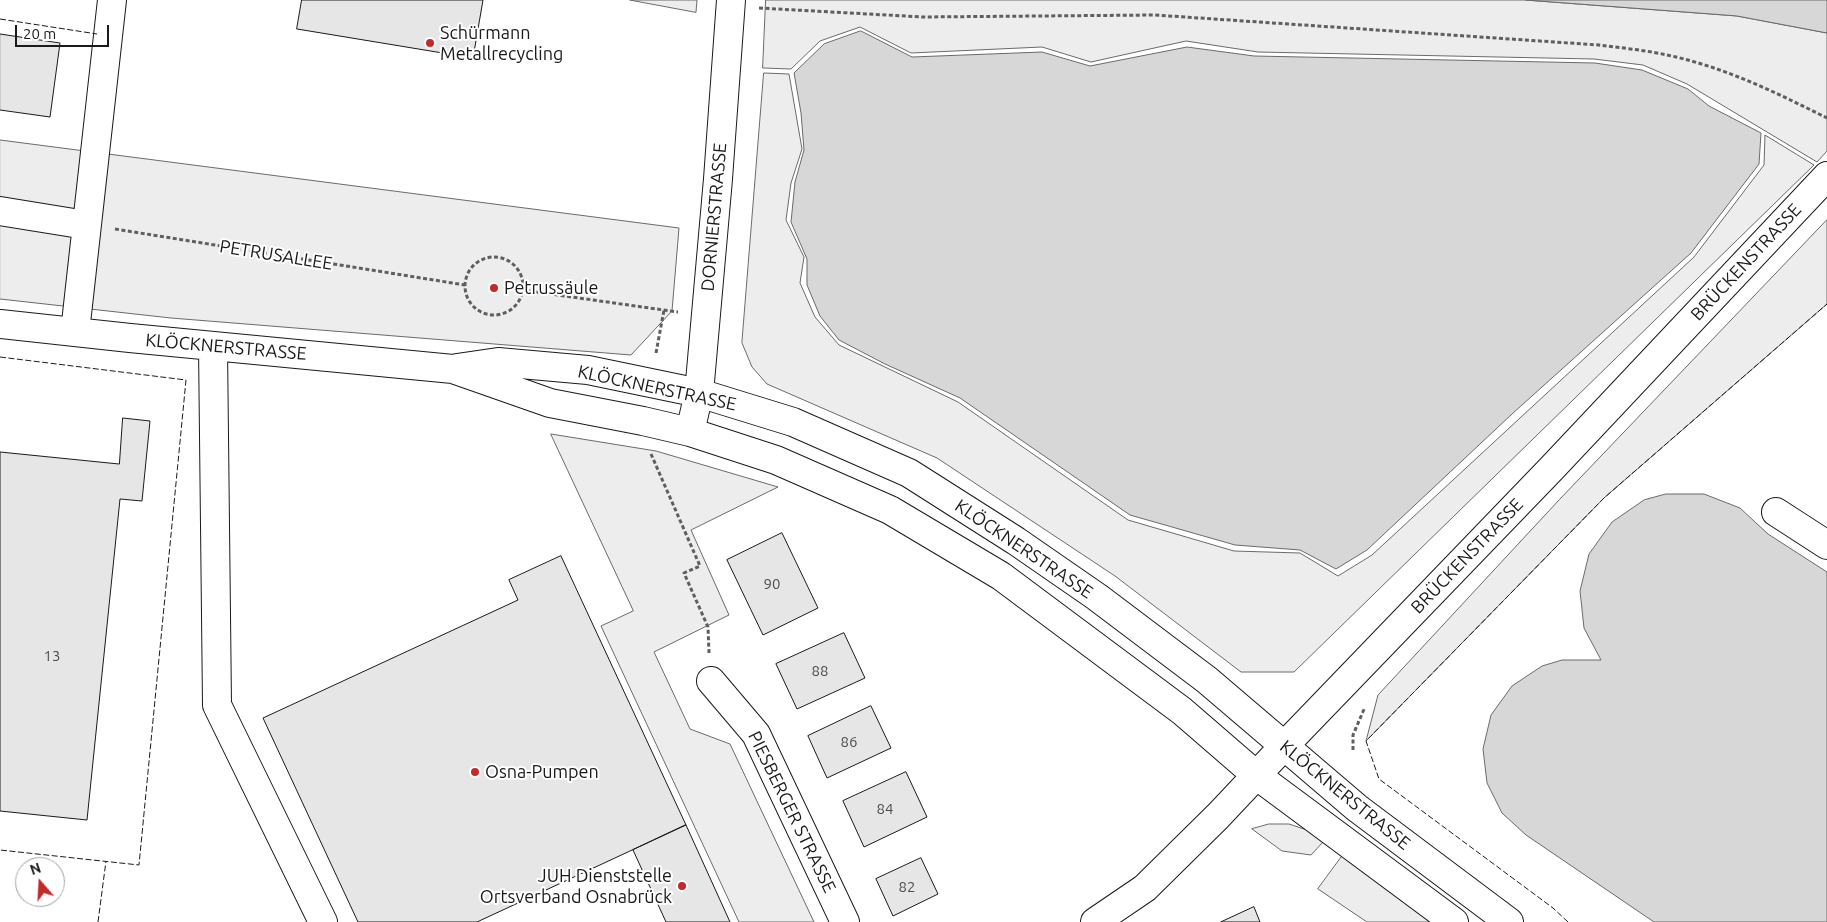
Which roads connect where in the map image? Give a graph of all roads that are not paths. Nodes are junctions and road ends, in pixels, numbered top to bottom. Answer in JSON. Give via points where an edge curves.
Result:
{"nodes":[{"id":1,"x":112,"y":0,"type":"edge"},
{"id":2,"x":731,"y":4,"type":"edge"},
{"id":3,"x":1827,"y":176,"type":"edge"},
{"id":4,"x":0,"y":211,"type":"edge"},
{"id":5,"x":86,"y":225,"type":"junction"},
{"id":6,"x":0,"y":324,"type":"edge"},
{"id":7,"x":75,"y":332,"type":"junction"},
{"id":8,"x":213,"y":346,"type":"junction"},
{"id":9,"x":453,"y":369,"type":"junction"},
{"id":10,"x":699,"y":393,"type":"junction"},
{"id":11,"x":690,"y":432,"type":"junction"},
{"id":12,"x":1776,"y":512,"type":"dead end"},
{"id":13,"x":1827,"y":545,"type":"edge"},
{"id":14,"x":711,"y":681,"type":"road end"},
{"id":15,"x":1284,"y":746,"type":"junction"},
{"id":16,"x":1256,"y":776,"type":"junction"},
{"id":17,"x":323,"y":922,"type":"edge"},
{"id":18,"x":845,"y":922,"type":"edge"},
{"id":19,"x":1095,"y":922,"type":"edge"},
{"id":20,"x":1454,"y":922,"type":"edge"},
{"id":21,"x":1509,"y":922,"type":"edge"}],
"edges":[{"from":1,"to":5,"type":"street"},
{"from":2,"to":10,"type":"street","name":"DORNIERSTRASSE"},
{"from":3,"to":15,"type":"street","name":"BRÜCKENSTRASSE"},
{"from":4,"to":5,"type":"street"},
{"from":5,"to":7,"type":"street"},
{"from":6,"to":7,"type":"street","name":"KLÖCKNERSTRASSE"},
{"from":7,"to":8,"type":"street","name":"KLÖCKNERSTRASSE"},
{"from":8,"to":9,"type":"street","name":"KLÖCKNERSTRASSE"},
{"from":8,"to":17,"type":"street","via":[[217,705]]},
{"from":9,"to":10,"type":"street","name":"KLÖCKNERSTRASSE","via":[[498,362],[588,370]]},
{"from":9,"to":11,"type":"street","name":"KLÖCKNERSTRASSE","via":[[550,403]]},
{"from":10,"to":11,"type":"street","name":"DORNIERSTRASSE"},
{"from":10,"to":15,"type":"street","name":"KLÖCKNERSTRASSE","via":[[793,422],[909,473],[1097,597],[1207,680]]},
{"from":11,"to":16,"type":"street","name":"KLÖCKNERSTRASSE","via":[[776,460],[890,510],[1001,576],[1182,712]]},
{"from":12,"to":13,"type":"street"},
{"from":14,"to":18,"type":"street","name":"PIESBERGER STRASSE","via":[[756,734]]},
{"from":15,"to":16,"type":"street","name":"BRÜCKENSTRASSE"},
{"from":15,"to":21,"type":"street","name":"KLÖCKNERSTRASSE","via":[[1357,808]]},
{"from":16,"to":19,"type":"street","name":"BRÜCKENSTRASSE","via":[[1145,888]]},
{"from":16,"to":20,"type":"street","name":"KLÖCKNERSTRASSE"}]}
